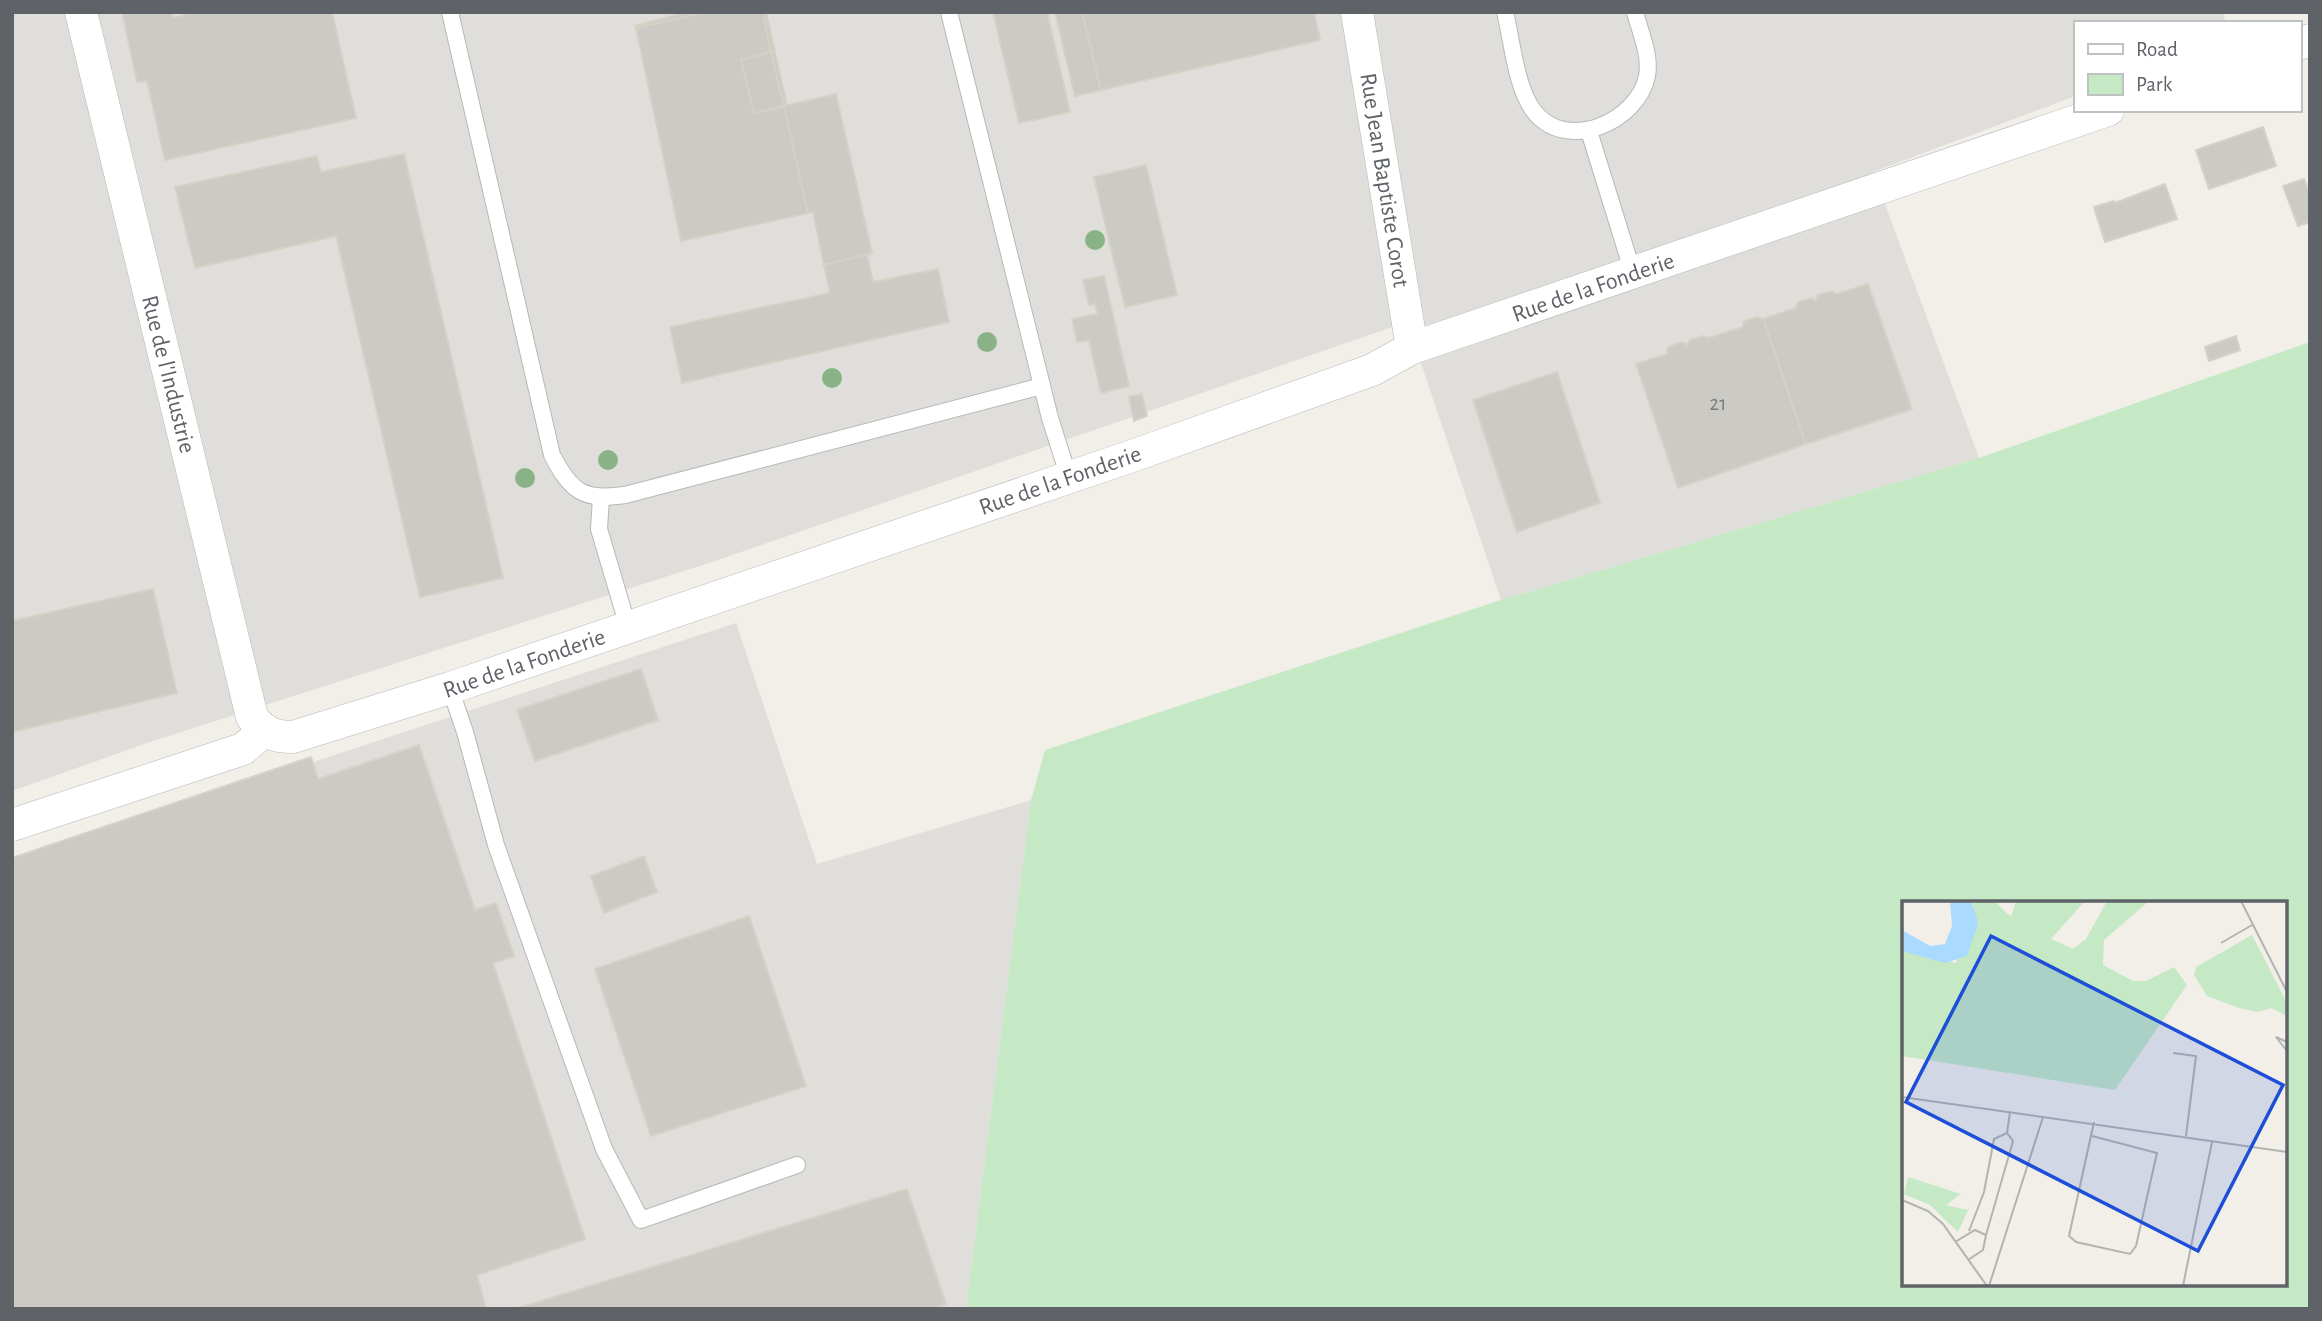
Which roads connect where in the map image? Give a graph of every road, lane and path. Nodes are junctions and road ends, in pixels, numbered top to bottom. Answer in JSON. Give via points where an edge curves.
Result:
{"nodes":[{"id":1,"x":81,"y":12,"type":"edge"},
{"id":2,"x":450,"y":12,"type":"edge"},
{"id":3,"x":949,"y":12,"type":"edge"},
{"id":4,"x":1357,"y":12,"type":"edge"},
{"id":5,"x":1505,"y":12,"type":"edge"},
{"id":6,"x":1635,"y":12,"type":"edge"},
{"id":7,"x":2102,"y":112,"type":"edge"},
{"id":8,"x":1589,"y":131,"type":"junction"},
{"id":9,"x":1633,"y":273,"type":"junction"},
{"id":10,"x":1412,"y":348,"type":"junction"},
{"id":11,"x":1042,"y":386,"type":"junction"},
{"id":12,"x":1069,"y":478,"type":"junction"},
{"id":13,"x":601,"y":498,"type":"junction"},
{"id":14,"x":628,"y":627,"type":"junction"},
{"id":15,"x":450,"y":688,"type":"junction"},
{"id":16,"x":265,"y":730,"type":"junction"},
{"id":17,"x":12,"y":825,"type":"edge"},
{"id":18,"x":797,"y":1165,"type":"dead end"}],
"edges":[{"from":1,"to":16,"type":"street","name":"Rue de l'Industrie","via":[[252,718]]},
{"from":2,"to":13,"type":"lane","via":[[552,455],[572,485],[587,496]]},
{"from":3,"to":11,"type":"lane"},
{"from":4,"to":10,"type":"street","name":"Rue Jean Baptiste Corot"},
{"from":5,"to":8,"type":"lane","via":[[1525,96],[1535,113],[1565,131]]},
{"from":6,"to":8,"type":"lane","via":[[1647,76],[1624,112]]},
{"from":7,"to":9,"type":"street","name":"Rue de la Fonderie"},
{"from":8,"to":9,"type":"lane"},
{"from":9,"to":10,"type":"street","name":"Rue de la Fonderie"},
{"from":10,"to":12,"type":"street","name":"Rue de la Fonderie","via":[[1371,370]]},
{"from":11,"to":12,"type":"lane"},
{"from":11,"to":13,"type":"lane"},
{"from":12,"to":14,"type":"street","name":"Rue de la Fonderie"},
{"from":13,"to":14,"type":"lane","via":[[599,529]]},
{"from":14,"to":15,"type":"street","name":"Rue de la Fonderie"},
{"from":15,"to":16,"type":"street","name":"Rue de la Fonderie","via":[[293,737]]},
{"from":15,"to":18,"type":"lane","via":[[496,845],[604,1149],[641,1220]]},
{"from":16,"to":17,"type":"street","via":[[243,749]]}]}
